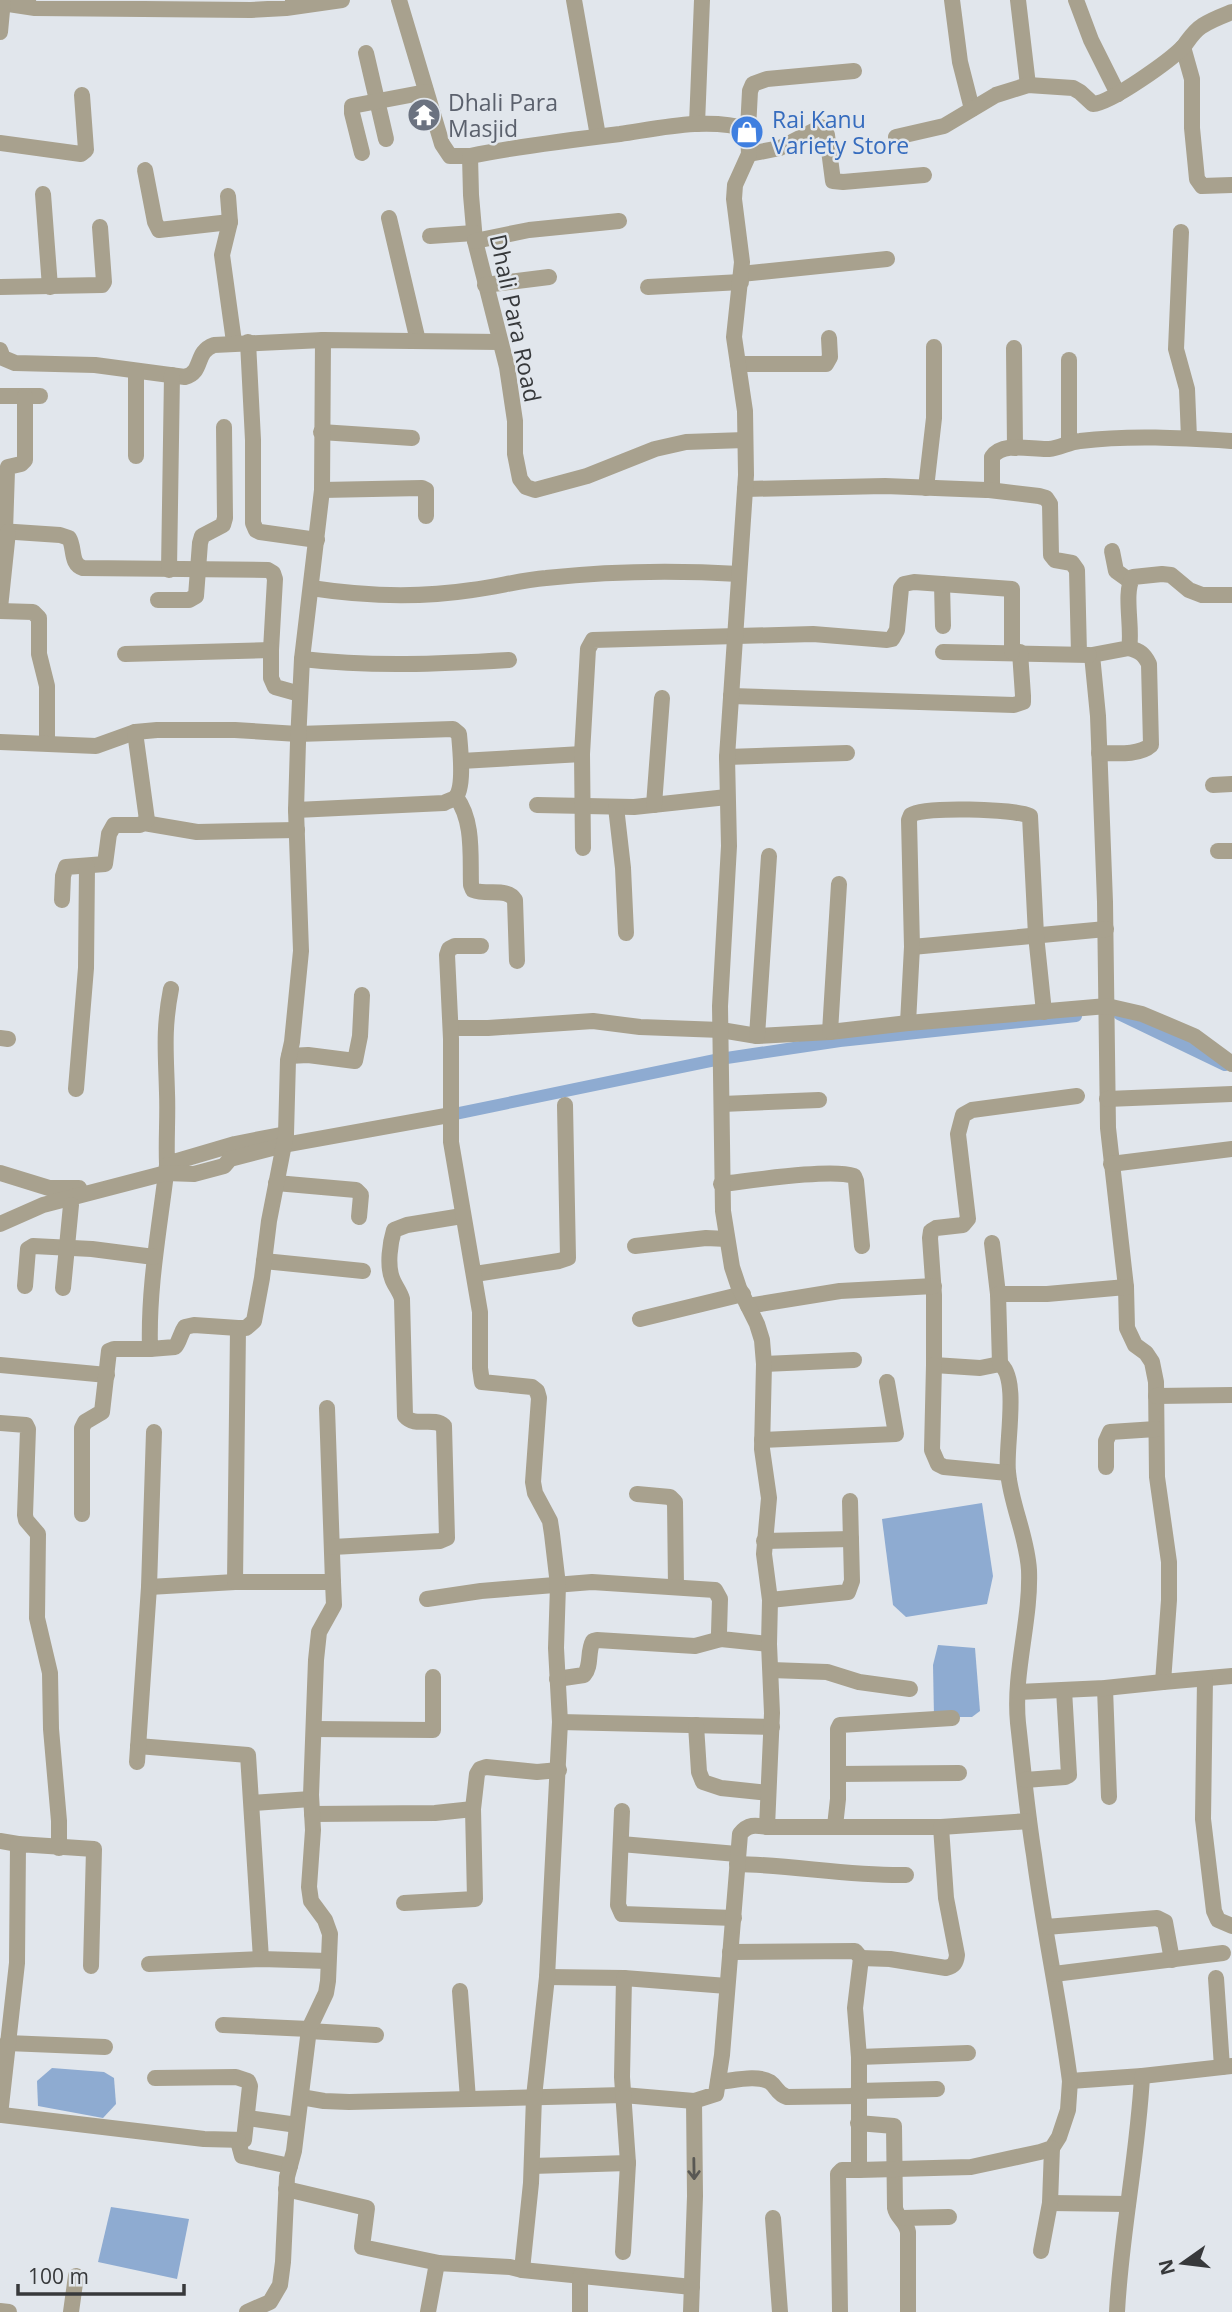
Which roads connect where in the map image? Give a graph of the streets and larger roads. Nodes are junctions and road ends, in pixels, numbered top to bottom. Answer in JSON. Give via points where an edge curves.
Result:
{"nodes":[{"id":1,"x":342,"y":0,"type":"edge"},
{"id":2,"x":398,"y":0,"type":"edge"},
{"id":3,"x":574,"y":0,"type":"edge"},
{"id":4,"x":702,"y":0,"type":"edge"},
{"id":5,"x":952,"y":0,"type":"edge"},
{"id":6,"x":1018,"y":0,"type":"edge"},
{"id":7,"x":1076,"y":0,"type":"edge"},
{"id":8,"x":3,"y":1,"type":"edge"},
{"id":9,"x":1232,"y":12,"type":"edge"},
{"id":10,"x":0,"y":32,"type":"edge"},
{"id":11,"x":1183,"y":47,"type":"junction"},
{"id":12,"x":366,"y":53,"type":"dead end"},
{"id":13,"x":854,"y":71,"type":"dead end"},
{"id":14,"x":1028,"y":85,"type":"junction"},
{"id":15,"x":426,"y":92,"type":"junction"},
{"id":16,"x":1118,"y":94,"type":"junction"},
{"id":17,"x":82,"y":95,"type":"dead end"},
{"id":18,"x":377,"y":100,"type":"junction"},
{"id":19,"x":972,"y":109,"type":"junction"},
{"id":20,"x":696,"y":124,"type":"junction"},
{"id":21,"x":748,"y":129,"type":"junction"},
{"id":22,"x":598,"y":136,"type":"junction"},
{"id":23,"x":896,"y":137,"type":"dead end"},
{"id":24,"x":386,"y":139,"type":"dead end"},
{"id":25,"x":0,"y":143,"type":"edge"},
{"id":26,"x":362,"y":153,"type":"dead end"},
{"id":27,"x":749,"y":154,"type":"junction"},
{"id":28,"x":470,"y":156,"type":"junction"},
{"id":29,"x":145,"y":170,"type":"dead end"},
{"id":30,"x":924,"y":175,"type":"dead end"},
{"id":31,"x":1232,"y":185,"type":"edge"},
{"id":32,"x":43,"y":194,"type":"dead end"},
{"id":33,"x":228,"y":196,"type":"dead end"},
{"id":34,"x":389,"y":218,"type":"dead end"},
{"id":35,"x":619,"y":221,"type":"dead end"},
{"id":36,"x":230,"y":222,"type":"junction"},
{"id":37,"x":100,"y":227,"type":"dead end"},
{"id":38,"x":1181,"y":232,"type":"dead end"},
{"id":39,"x":430,"y":236,"type":"dead end"},
{"id":40,"x":475,"y":237,"type":"junction"},
{"id":41,"x":887,"y":260,"type":"dead end"},
{"id":42,"x":549,"y":277,"type":"dead end"},
{"id":43,"x":741,"y":278,"type":"junction"},
{"id":44,"x":485,"y":285,"type":"junction"},
{"id":45,"x":0,"y":287,"type":"edge"},
{"id":46,"x":50,"y":287,"type":"junction"},
{"id":47,"x":648,"y":287,"type":"dead end"},
{"id":48,"x":830,"y":338,"type":"dead end"},
{"id":49,"x":323,"y":340,"type":"junction"},
{"id":50,"x":418,"y":341,"type":"junction"},
{"id":51,"x":241,"y":342,"type":"junction"},
{"id":52,"x":500,"y":342,"type":"junction"},
{"id":53,"x":934,"y":347,"type":"dead end"},
{"id":54,"x":1014,"y":348,"type":"dead end"},
{"id":55,"x":0,"y":350,"type":"edge"},
{"id":56,"x":1069,"y":360,"type":"dead end"},
{"id":57,"x":738,"y":365,"type":"junction"},
{"id":58,"x":136,"y":371,"type":"junction"},
{"id":59,"x":172,"y":375,"type":"junction"},
{"id":60,"x":0,"y":397,"type":"edge"},
{"id":61,"x":225,"y":427,"type":"dead end"},
{"id":62,"x":321,"y":432,"type":"junction"},
{"id":63,"x":412,"y":438,"type":"dead end"},
{"id":64,"x":1189,"y":438,"type":"junction"},
{"id":65,"x":745,"y":440,"type":"junction"},
{"id":66,"x":1232,"y":441,"type":"edge"},
{"id":67,"x":1069,"y":442,"type":"junction"},
{"id":68,"x":1015,"y":448,"type":"junction"},
{"id":69,"x":135,"y":456,"type":"dead end"},
{"id":70,"x":926,"y":488,"type":"junction"},
{"id":71,"x":745,"y":489,"type":"junction"},
{"id":72,"x":322,"y":490,"type":"junction"},
{"id":73,"x":989,"y":490,"type":"junction"},
{"id":74,"x":426,"y":516,"type":"dead end"},
{"id":75,"x":4,"y":531,"type":"edge"},
{"id":76,"x":317,"y":540,"type":"junction"},
{"id":77,"x":1112,"y":551,"type":"dead end"},
{"id":78,"x":169,"y":570,"type":"junction"},
{"id":79,"x":198,"y":570,"type":"junction"},
{"id":80,"x":739,"y":574,"type":"junction"},
{"id":81,"x":1130,"y":581,"type":"junction"},
{"id":82,"x":942,"y":584,"type":"junction"},
{"id":83,"x":311,"y":587,"type":"junction"},
{"id":84,"x":1232,"y":595,"type":"edge"},
{"id":85,"x":158,"y":600,"type":"dead end"},
{"id":86,"x":0,"y":610,"type":"edge"},
{"id":87,"x":943,"y":626,"type":"dead end"},
{"id":88,"x":736,"y":638,"type":"junction"},
{"id":89,"x":1129,"y":648,"type":"junction"},
{"id":90,"x":271,"y":650,"type":"junction"},
{"id":91,"x":943,"y":652,"type":"dead end"},
{"id":92,"x":1016,"y":652,"type":"junction"},
{"id":93,"x":125,"y":654,"type":"dead end"},
{"id":94,"x":1086,"y":655,"type":"junction"},
{"id":95,"x":302,"y":659,"type":"junction"},
{"id":96,"x":509,"y":660,"type":"dead end"},
{"id":97,"x":300,"y":694,"type":"junction"},
{"id":98,"x":731,"y":696,"type":"junction"},
{"id":99,"x":662,"y":698,"type":"dead end"},
{"id":100,"x":135,"y":732,"type":"junction"},
{"id":101,"x":298,"y":734,"type":"junction"},
{"id":102,"x":0,"y":742,"type":"edge"},
{"id":103,"x":47,"y":743,"type":"junction"},
{"id":104,"x":847,"y":753,"type":"dead end"},
{"id":105,"x":582,"y":754,"type":"junction"},
{"id":106,"x":1099,"y":754,"type":"junction"},
{"id":107,"x":727,"y":757,"type":"junction"},
{"id":108,"x":461,"y":761,"type":"junction"},
{"id":109,"x":1232,"y":784,"type":"edge"},
{"id":110,"x":1213,"y":785,"type":"dead end"},
{"id":111,"x":456,"y":797,"type":"junction"},
{"id":112,"x":727,"y":797,"type":"junction"},
{"id":113,"x":537,"y":805,"type":"dead end"},
{"id":114,"x":654,"y":805,"type":"junction"},
{"id":115,"x":582,"y":807,"type":"junction"},
{"id":116,"x":616,"y":807,"type":"junction"},
{"id":117,"x":296,"y":810,"type":"junction"},
{"id":118,"x":144,"y":823,"type":"junction"},
{"id":119,"x":297,"y":830,"type":"junction"},
{"id":120,"x":583,"y":848,"type":"dead end"},
{"id":121,"x":769,"y":856,"type":"dead end"},
{"id":122,"x":88,"y":866,"type":"junction"},
{"id":123,"x":839,"y":884,"type":"dead end"},
{"id":124,"x":62,"y":900,"type":"dead end"},
{"id":125,"x":1106,"y":929,"type":"junction"},
{"id":126,"x":626,"y":933,"type":"dead end"},
{"id":127,"x":1036,"y":935,"type":"junction"},
{"id":128,"x":481,"y":947,"type":"dead end"},
{"id":129,"x":912,"y":947,"type":"junction"},
{"id":130,"x":517,"y":961,"type":"dead end"},
{"id":131,"x":171,"y":989,"type":"dead end"},
{"id":132,"x":362,"y":995,"type":"dead end"},
{"id":133,"x":1107,"y":1011,"type":"junction"},
{"id":134,"x":1044,"y":1012,"type":"junction"},
{"id":135,"x":908,"y":1023,"type":"junction"},
{"id":136,"x":451,"y":1028,"type":"junction"},
{"id":137,"x":721,"y":1030,"type":"junction"},
{"id":138,"x":830,"y":1032,"type":"junction"},
{"id":139,"x":757,"y":1036,"type":"junction"},
{"id":140,"x":289,"y":1056,"type":"junction"},
{"id":141,"x":1232,"y":1064,"type":"edge"},
{"id":142,"x":76,"y":1089,"type":"dead end"},
{"id":143,"x":1232,"y":1094,"type":"edge"},
{"id":144,"x":1077,"y":1096,"type":"dead end"},
{"id":145,"x":1107,"y":1099,"type":"junction"},
{"id":146,"x":819,"y":1100,"type":"dead end"},
{"id":147,"x":722,"y":1104,"type":"junction"},
{"id":148,"x":565,"y":1105,"type":"dead end"},
{"id":149,"x":450,"y":1111,"type":"junction"},
{"id":150,"x":284,"y":1144,"type":"junction"},
{"id":151,"x":1232,"y":1149,"type":"edge"},
{"id":152,"x":1111,"y":1164,"type":"junction"},
{"id":153,"x":167,"y":1169,"type":"junction"},
{"id":154,"x":0,"y":1174,"type":"edge"},
{"id":155,"x":276,"y":1182,"type":"junction"},
{"id":156,"x":721,"y":1184,"type":"junction"},
{"id":157,"x":71,"y":1205,"type":"dead end"},
{"id":158,"x":359,"y":1216,"type":"dead end"},
{"id":159,"x":462,"y":1216,"type":"junction"},
{"id":160,"x":0,"y":1224,"type":"edge"},
{"id":161,"x":727,"y":1239,"type":"junction"},
{"id":162,"x":992,"y":1243,"type":"dead end"},
{"id":163,"x":635,"y":1246,"type":"dead end"},
{"id":164,"x":68,"y":1247,"type":"junction"},
{"id":165,"x":862,"y":1247,"type":"dead end"},
{"id":166,"x":154,"y":1257,"type":"junction"},
{"id":167,"x":264,"y":1261,"type":"junction"},
{"id":168,"x":363,"y":1271,"type":"dead end"},
{"id":169,"x":475,"y":1274,"type":"junction"},
{"id":170,"x":25,"y":1286,"type":"dead end"},
{"id":171,"x":934,"y":1286,"type":"junction"},
{"id":172,"x":1126,"y":1287,"type":"junction"},
{"id":173,"x":63,"y":1288,"type":"dead end"},
{"id":174,"x":998,"y":1294,"type":"junction"},
{"id":175,"x":746,"y":1300,"type":"junction"},
{"id":176,"x":640,"y":1319,"type":"dead end"},
{"id":177,"x":238,"y":1328,"type":"junction"},
{"id":178,"x":150,"y":1349,"type":"junction"},
{"id":179,"x":854,"y":1360,"type":"dead end"},
{"id":180,"x":764,"y":1364,"type":"junction"},
{"id":181,"x":1000,"y":1364,"type":"junction"},
{"id":182,"x":0,"y":1365,"type":"edge"},
{"id":183,"x":933,"y":1365,"type":"junction"},
{"id":184,"x":107,"y":1375,"type":"junction"},
{"id":185,"x":887,"y":1381,"type":"dead end"},
{"id":186,"x":1232,"y":1395,"type":"edge"},
{"id":187,"x":1156,"y":1396,"type":"junction"},
{"id":188,"x":327,"y":1409,"type":"dead end"},
{"id":189,"x":0,"y":1423,"type":"edge"},
{"id":190,"x":1156,"y":1429,"type":"junction"},
{"id":191,"x":154,"y":1432,"type":"dead end"},
{"id":192,"x":762,"y":1440,"type":"junction"},
{"id":193,"x":1106,"y":1466,"type":"dead end"},
{"id":194,"x":1007,"y":1473,"type":"junction"},
{"id":195,"x":637,"y":1494,"type":"dead end"},
{"id":196,"x":850,"y":1501,"type":"dead end"},
{"id":197,"x":82,"y":1514,"type":"dead end"},
{"id":198,"x":851,"y":1539,"type":"junction"},
{"id":199,"x":764,"y":1541,"type":"junction"},
{"id":200,"x":333,"y":1547,"type":"junction"},
{"id":201,"x":235,"y":1582,"type":"junction"},
{"id":202,"x":333,"y":1582,"type":"junction"},
{"id":203,"x":558,"y":1585,"type":"junction"},
{"id":204,"x":149,"y":1587,"type":"junction"},
{"id":205,"x":676,"y":1587,"type":"junction"},
{"id":206,"x":427,"y":1599,"type":"dead end"},
{"id":207,"x":770,"y":1600,"type":"junction"},
{"id":208,"x":721,"y":1639,"type":"junction"},
{"id":209,"x":769,"y":1644,"type":"junction"},
{"id":210,"x":771,"y":1670,"type":"junction"},
{"id":211,"x":1232,"y":1676,"type":"edge"},
{"id":212,"x":433,"y":1677,"type":"dead end"},
{"id":213,"x":558,"y":1679,"type":"junction"},
{"id":214,"x":1205,"y":1679,"type":"junction"},
{"id":215,"x":1163,"y":1682,"type":"junction"},
{"id":216,"x":1105,"y":1688,"type":"junction"},
{"id":217,"x":910,"y":1689,"type":"dead end"},
{"id":218,"x":1064,"y":1690,"type":"junction"},
{"id":219,"x":1018,"y":1692,"type":"junction"},
{"id":220,"x":952,"y":1718,"type":"dead end"},
{"id":221,"x":560,"y":1722,"type":"junction"},
{"id":222,"x":696,"y":1725,"type":"junction"},
{"id":223,"x":772,"y":1727,"type":"junction"},
{"id":224,"x":315,"y":1729,"type":"junction"},
{"id":225,"x":559,"y":1770,"type":"junction"},
{"id":226,"x":959,"y":1773,"type":"dead end"},
{"id":227,"x":838,"y":1774,"type":"junction"},
{"id":228,"x":1025,"y":1780,"type":"junction"},
{"id":229,"x":768,"y":1793,"type":"junction"},
{"id":230,"x":1109,"y":1797,"type":"dead end"},
{"id":231,"x":252,"y":1802,"type":"junction"},
{"id":232,"x":311,"y":1807,"type":"junction"},
{"id":233,"x":473,"y":1809,"type":"junction"},
{"id":234,"x":622,"y":1811,"type":"dead end"},
{"id":235,"x":1029,"y":1821,"type":"junction"},
{"id":236,"x":835,"y":1826,"type":"junction"},
{"id":237,"x":767,"y":1827,"type":"junction"},
{"id":238,"x":941,"y":1828,"type":"junction"},
{"id":239,"x":0,"y":1841,"type":"edge"},
{"id":240,"x":18,"y":1844,"type":"junction"},
{"id":241,"x":621,"y":1844,"type":"junction"},
{"id":242,"x":59,"y":1848,"type":"junction"},
{"id":243,"x":737,"y":1859,"type":"junction"},
{"id":244,"x":906,"y":1875,"type":"dead end"},
{"id":245,"x":404,"y":1903,"type":"dead end"},
{"id":246,"x":734,"y":1918,"type":"junction"},
{"id":247,"x":1232,"y":1926,"type":"edge"},
{"id":248,"x":1046,"y":1927,"type":"junction"},
{"id":249,"x":730,"y":1952,"type":"junction"},
{"id":250,"x":1223,"y":1953,"type":"dead end"},
{"id":251,"x":861,"y":1958,"type":"junction"},
{"id":252,"x":261,"y":1959,"type":"junction"},
{"id":253,"x":1172,"y":1960,"type":"junction"},
{"id":254,"x":328,"y":1961,"type":"junction"},
{"id":255,"x":149,"y":1964,"type":"dead end"},
{"id":256,"x":91,"y":1966,"type":"dead end"},
{"id":257,"x":1054,"y":1974,"type":"junction"},
{"id":258,"x":547,"y":1977,"type":"junction"},
{"id":259,"x":624,"y":1978,"type":"junction"},
{"id":260,"x":1216,"y":1978,"type":"dead end"},
{"id":261,"x":727,"y":1986,"type":"junction"},
{"id":262,"x":460,"y":1991,"type":"dead end"},
{"id":263,"x":4,"y":2024,"type":"edge"},
{"id":264,"x":223,"y":2025,"type":"dead end"},
{"id":265,"x":309,"y":2030,"type":"junction"},
{"id":266,"x":376,"y":2035,"type":"dead end"},
{"id":267,"x":7,"y":2043,"type":"junction"},
{"id":268,"x":105,"y":2047,"type":"dead end"},
{"id":269,"x":968,"y":2053,"type":"dead end"},
{"id":270,"x":859,"y":2057,"type":"junction"},
{"id":271,"x":1227,"y":2066,"type":"edge"},
{"id":272,"x":1142,"y":2076,"type":"junction"},
{"id":273,"x":155,"y":2078,"type":"dead end"},
{"id":274,"x":1070,"y":2081,"type":"junction"},
{"id":275,"x":718,"y":2082,"type":"junction"},
{"id":276,"x":937,"y":2089,"type":"dead end"},
{"id":277,"x":858,"y":2094,"type":"junction"},
{"id":278,"x":623,"y":2095,"type":"junction"},
{"id":279,"x":301,"y":2097,"type":"junction"},
{"id":280,"x":534,"y":2097,"type":"junction"},
{"id":281,"x":468,"y":2099,"type":"junction"},
{"id":282,"x":694,"y":2101,"type":"junction"},
{"id":283,"x":1,"y":2115,"type":"edge"},
{"id":284,"x":248,"y":2118,"type":"junction"},
{"id":285,"x":858,"y":2123,"type":"junction"},
{"id":286,"x":297,"y":2125,"type":"junction"},
{"id":287,"x":238,"y":2141,"type":"junction"},
{"id":288,"x":1052,"y":2148,"type":"junction"},
{"id":289,"x":628,"y":2163,"type":"junction"},
{"id":290,"x":290,"y":2166,"type":"junction"},
{"id":291,"x":532,"y":2166,"type":"junction"},
{"id":292,"x":859,"y":2170,"type":"junction"},
{"id":293,"x":896,"y":2170,"type":"junction"},
{"id":294,"x":286,"y":2189,"type":"junction"},
{"id":295,"x":1050,"y":2203,"type":"junction"},
{"id":296,"x":1128,"y":2204,"type":"junction"},
{"id":297,"x":949,"y":2217,"type":"dead end"},
{"id":298,"x":773,"y":2218,"type":"dead end"},
{"id":299,"x":902,"y":2218,"type":"junction"},
{"id":300,"x":1041,"y":2251,"type":"dead end"},
{"id":301,"x":623,"y":2252,"type":"dead end"},
{"id":302,"x":439,"y":2263,"type":"junction"},
{"id":303,"x":522,"y":2270,"type":"junction"},
{"id":304,"x":76,"y":2276,"type":"dead end"},
{"id":305,"x":580,"y":2277,"type":"junction"},
{"id":306,"x":692,"y":2300,"type":"edge"},
{"id":307,"x":0,"y":2311,"type":"edge"},
{"id":308,"x":9,"y":2312,"type":"edge"},
{"id":309,"x":71,"y":2312,"type":"edge"},
{"id":310,"x":247,"y":2312,"type":"edge"},
{"id":311,"x":428,"y":2312,"type":"edge"},
{"id":312,"x":580,"y":2312,"type":"edge"},
{"id":313,"x":780,"y":2312,"type":"edge"},
{"id":314,"x":840,"y":2312,"type":"edge"},
{"id":315,"x":908,"y":2312,"type":"edge"},
{"id":316,"x":1117,"y":2312,"type":"edge"}],
"edges":[{"from":1,"to":8,"type":"street","via":[[251,10],[47,8]]},
{"from":2,"to":15,"type":"street"},
{"from":3,"to":22,"type":"street"},
{"from":4,"to":20,"type":"street"},
{"from":5,"to":19,"type":"street"},
{"from":6,"to":14,"type":"street"},
{"from":7,"to":16,"type":"street"},
{"from":8,"to":10,"type":"street"},
{"from":9,"to":11,"type":"street","via":[[1201,26]]},
{"from":11,"to":16,"type":"street"},
{"from":11,"to":31,"type":"street","via":[[1192,79],[1199,184]]},
{"from":12,"to":18,"type":"street"},
{"from":13,"to":21,"type":"street","via":[[758,80],[750,92]]},
{"from":14,"to":16,"type":"street","via":[[1073,88],[1093,104]]},
{"from":14,"to":19,"type":"street"},
{"from":15,"to":18,"type":"street"},
{"from":15,"to":28,"type":"street","via":[[446,152]]},
{"from":17,"to":25,"type":"street","via":[[85,153]]},
{"from":18,"to":24,"type":"street"},
{"from":18,"to":26,"type":"street","via":[[351,109]]},
{"from":19,"to":23,"type":"street","via":[[944,126]]},
{"from":20,"to":21,"type":"street"},
{"from":20,"to":22,"type":"street"},
{"from":21,"to":27,"type":"street"},
{"from":22,"to":28,"type":"street"},
{"from":27,"to":30,"type":"street","via":[[780,148],[821,127],[827,135],[833,181]]},
{"from":27,"to":43,"type":"street","via":[[734,199]]},
{"from":28,"to":40,"type":"street","name":"Dhali Para Road"},
{"from":29,"to":36,"type":"street","via":[[159,230]]},
{"from":32,"to":46,"type":"street"},
{"from":33,"to":36,"type":"street"},
{"from":34,"to":50,"type":"street"},
{"from":35,"to":40,"type":"street"},
{"from":36,"to":51,"type":"street","via":[[222,255]]},
{"from":37,"to":46,"type":"street","via":[[102,285]]},
{"from":38,"to":64,"type":"street","via":[[1176,349],[1187,389]]},
{"from":39,"to":40,"type":"street"},
{"from":40,"to":44,"type":"street","name":"Dhali Para Road"},
{"from":41,"to":43,"type":"street"},
{"from":42,"to":44,"type":"street"},
{"from":43,"to":47,"type":"street"},
{"from":43,"to":57,"type":"street","via":[[734,337]]},
{"from":44,"to":52,"type":"street","name":"Dhali Para Road"},
{"from":45,"to":46,"type":"street"},
{"from":48,"to":57,"type":"street","via":[[826,364]]},
{"from":49,"to":50,"type":"street"},
{"from":49,"to":51,"type":"street"},
{"from":49,"to":62,"type":"street"},
{"from":50,"to":52,"type":"street"},
{"from":51,"to":59,"type":"street","via":[[206,347],[192,376]]},
{"from":51,"to":76,"type":"street","via":[[254,449],[253,523],[261,532]]},
{"from":52,"to":65,"type":"street","name":"Dhali Para Road","via":[[511,391],[520,479],[526,487],[535,490],[587,476],[686,442]]},
{"from":53,"to":70,"type":"street","via":[[934,418]]},
{"from":54,"to":68,"type":"street"},
{"from":55,"to":58,"type":"street","via":[[3,358],[15,363]]},
{"from":56,"to":67,"type":"street"},
{"from":57,"to":65,"type":"street","via":[[746,411]]},
{"from":58,"to":59,"type":"street"},
{"from":58,"to":69,"type":"street"},
{"from":59,"to":78,"type":"street"},
{"from":60,"to":75,"type":"street","via":[[32,396],[25,460],[7,471]]},
{"from":61,"to":79,"type":"street","via":[[225,519],[219,529],[202,536]]},
{"from":62,"to":63,"type":"street"},
{"from":62,"to":72,"type":"street"},
{"from":64,"to":66,"type":"street"},
{"from":64,"to":67,"type":"street"},
{"from":65,"to":71,"type":"street"},
{"from":67,"to":68,"type":"street","via":[[1046,449]]},
{"from":68,"to":73,"type":"street","via":[[994,454]]},
{"from":70,"to":71,"type":"street"},
{"from":70,"to":73,"type":"street"},
{"from":71,"to":80,"type":"street"},
{"from":72,"to":74,"type":"street","via":[[422,488],[427,495]]},
{"from":72,"to":76,"type":"street"},
{"from":73,"to":94,"type":"street","via":[[1039,496],[1050,504],[1051,555],[1072,563],[1077,570]]},
{"from":75,"to":78,"type":"street","via":[[69,538],[74,561],[83,568]]},
{"from":75,"to":86,"type":"street"},
{"from":76,"to":83,"type":"street"},
{"from":77,"to":81,"type":"street","via":[[1116,571]]},
{"from":78,"to":79,"type":"street"},
{"from":79,"to":85,"type":"street","via":[[195,598]]},
{"from":79,"to":90,"type":"street","via":[[274,573]]},
{"from":80,"to":83,"type":"street","via":[[588,574],[446,593],[370,594]]},
{"from":80,"to":88,"type":"street"},
{"from":81,"to":84,"type":"street","via":[[1138,575],[1171,575],[1189,590]]},
{"from":81,"to":89,"type":"street"},
{"from":82,"to":87,"type":"street"},
{"from":82,"to":88,"type":"street","via":[[904,584],[892,639],[813,634]]},
{"from":82,"to":92,"type":"street","via":[[1012,589]]},
{"from":83,"to":95,"type":"street"},
{"from":86,"to":103,"type":"street","via":[[33,612],[39,618],[39,654],[47,686]]},
{"from":88,"to":98,"type":"street"},
{"from":88,"to":105,"type":"street","via":[[593,640],[588,649]]},
{"from":89,"to":94,"type":"street"},
{"from":89,"to":106,"type":"street","via":[[1139,651],[1149,664],[1151,745],[1146,750]]},
{"from":90,"to":93,"type":"street"},
{"from":90,"to":97,"type":"street","via":[[275,687]]},
{"from":91,"to":92,"type":"street"},
{"from":92,"to":94,"type":"street"},
{"from":92,"to":98,"type":"street","via":[[1023,702],[1014,705]]},
{"from":94,"to":106,"type":"street"},
{"from":95,"to":96,"type":"street","via":[[414,665]]},
{"from":95,"to":97,"type":"street"},
{"from":97,"to":101,"type":"street"},
{"from":98,"to":107,"type":"street"},
{"from":99,"to":114,"type":"street"},
{"from":100,"to":101,"type":"street"},
{"from":100,"to":103,"type":"street","via":[[96,746]]},
{"from":100,"to":118,"type":"street","via":[[147,813]]},
{"from":101,"to":108,"type":"street","via":[[453,729],[459,734]]},
{"from":101,"to":117,"type":"street"},
{"from":102,"to":103,"type":"street"},
{"from":104,"to":107,"type":"street"},
{"from":105,"to":108,"type":"street"},
{"from":105,"to":115,"type":"street"},
{"from":106,"to":125,"type":"street"},
{"from":107,"to":112,"type":"street"},
{"from":108,"to":111,"type":"street"},
{"from":109,"to":110,"type":"street"},
{"from":111,"to":117,"type":"street","via":[[444,803]]},
{"from":111,"to":130,"type":"street","via":[[468,820],[473,890],[508,893],[515,900]]},
{"from":112,"to":114,"type":"street"},
{"from":112,"to":137,"type":"street"},
{"from":113,"to":115,"type":"street"},
{"from":114,"to":116,"type":"street"},
{"from":115,"to":116,"type":"street"},
{"from":115,"to":120,"type":"street"},
{"from":116,"to":126,"type":"street"},
{"from":117,"to":119,"type":"street"},
{"from":118,"to":119,"type":"street","via":[[197,832]]},
{"from":118,"to":122,"type":"street","via":[[114,825],[105,864]]},
{"from":119,"to":140,"type":"street","via":[[301,951]]},
{"from":121,"to":139,"type":"street"},
{"from":122,"to":124,"type":"street","via":[[64,870]]},
{"from":122,"to":142,"type":"street"},
{"from":123,"to":138,"type":"street"},
{"from":125,"to":127,"type":"street"},
{"from":125,"to":133,"type":"street"},
{"from":127,"to":129,"type":"street"},
{"from":127,"to":129,"type":"street","via":[[1030,816],[992,809],[921,810],[909,820]]},
{"from":127,"to":134,"type":"street"},
{"from":128,"to":136,"type":"street","via":[[449,949]]},
{"from":129,"to":135,"type":"street"},
{"from":131,"to":153,"type":"street","via":[[164,1042]]},
{"from":132,"to":140,"type":"street","via":[[355,1062]]},
{"from":133,"to":134,"type":"street"},
{"from":133,"to":141,"type":"street","via":[[1142,1014],[1194,1036]]},
{"from":133,"to":145,"type":"street"},
{"from":134,"to":135,"type":"street"},
{"from":135,"to":138,"type":"street"},
{"from":136,"to":137,"type":"street","via":[[593,1021]]},
{"from":136,"to":149,"type":"street"},
{"from":137,"to":139,"type":"street"},
{"from":137,"to":147,"type":"street"},
{"from":138,"to":139,"type":"street"},
{"from":140,"to":150,"type":"street"},
{"from":143,"to":145,"type":"street"},
{"from":144,"to":171,"type":"street","via":[[963,1115],[958,1134],[968,1219],[963,1225],[931,1231]]},
{"from":145,"to":152,"type":"street"},
{"from":146,"to":147,"type":"street"},
{"from":147,"to":156,"type":"street"},
{"from":148,"to":169,"type":"street","via":[[568,1258]]},
{"from":149,"to":150,"type":"street"},
{"from":149,"to":159,"type":"street"},
{"from":150,"to":153,"type":"street","via":[[234,1144]]},
{"from":150,"to":155,"type":"street"},
{"from":151,"to":152,"type":"street"},
{"from":152,"to":172,"type":"street"},
{"from":153,"to":154,"type":"street","via":[[66,1189]]},
{"from":153,"to":160,"type":"street","via":[[43,1205]]},
{"from":153,"to":166,"type":"street"},
{"from":155,"to":158,"type":"street","via":[[359,1192]]},
{"from":155,"to":167,"type":"street"},
{"from":156,"to":161,"type":"street"},
{"from":156,"to":165,"type":"street","via":[[812,1175],[854,1176]]},
{"from":157,"to":164,"type":"street"},
{"from":159,"to":169,"type":"street"},
{"from":159,"to":200,"type":"street","via":[[407,1225],[394,1230],[390,1242],[391,1277],[402,1299],[405,1416],[412,1422],[437,1421],[444,1426],[447,1538]]},
{"from":161,"to":163,"type":"street"},
{"from":161,"to":175,"type":"street","via":[[732,1267]]},
{"from":162,"to":174,"type":"street"},
{"from":164,"to":166,"type":"street"},
{"from":164,"to":170,"type":"street","via":[[29,1247]]},
{"from":164,"to":173,"type":"street"},
{"from":166,"to":178,"type":"street"},
{"from":167,"to":168,"type":"street"},
{"from":167,"to":177,"type":"street","via":[[254,1321]]},
{"from":169,"to":203,"type":"street","via":[[481,1312],[482,1382],[532,1387],[539,1398],[533,1482],[550,1521]]},
{"from":171,"to":175,"type":"street"},
{"from":171,"to":183,"type":"street"},
{"from":172,"to":174,"type":"street"},
{"from":172,"to":187,"type":"street","via":[[1127,1328],[1152,1363]]},
{"from":174,"to":181,"type":"street"},
{"from":175,"to":176,"type":"street"},
{"from":175,"to":180,"type":"street","via":[[762,1340]]},
{"from":177,"to":178,"type":"street","via":[[185,1326],[174,1347]]},
{"from":177,"to":201,"type":"street"},
{"from":178,"to":184,"type":"street","via":[[109,1351]]},
{"from":179,"to":180,"type":"street"},
{"from":180,"to":192,"type":"street"},
{"from":181,"to":183,"type":"street","via":[[980,1368]]},
{"from":181,"to":194,"type":"street","via":[[1006,1368],[1009,1388]]},
{"from":182,"to":184,"type":"street"},
{"from":183,"to":194,"type":"street","via":[[932,1450],[938,1464]]},
{"from":184,"to":197,"type":"street","via":[[102,1412],[82,1428]]},
{"from":185,"to":192,"type":"street","via":[[896,1434]]},
{"from":186,"to":187,"type":"street"},
{"from":187,"to":190,"type":"street"},
{"from":188,"to":200,"type":"street"},
{"from":189,"to":242,"type":"street","via":[[28,1429],[25,1515],[38,1534],[37,1618],[50,1673]]},
{"from":190,"to":193,"type":"street","via":[[1110,1432]]},
{"from":190,"to":215,"type":"street","via":[[1157,1477],[1169,1562]]},
{"from":191,"to":204,"type":"street"},
{"from":192,"to":199,"type":"street","via":[[769,1498]]},
{"from":194,"to":219,"type":"street","via":[[1029,1570]]},
{"from":195,"to":205,"type":"street","via":[[670,1496],[675,1502]]},
{"from":196,"to":198,"type":"street"},
{"from":198,"to":199,"type":"street"},
{"from":198,"to":207,"type":"street","via":[[848,1592]]},
{"from":199,"to":207,"type":"street"},
{"from":200,"to":202,"type":"street"},
{"from":201,"to":202,"type":"street"},
{"from":201,"to":204,"type":"street"},
{"from":202,"to":224,"type":"street","via":[[334,1605],[319,1632]]},
{"from":203,"to":205,"type":"street","via":[[592,1582]]},
{"from":203,"to":206,"type":"street"},
{"from":203,"to":213,"type":"street"},
{"from":204,"to":231,"type":"street","via":[[137,1754],[248,1755]]},
{"from":205,"to":208,"type":"street","via":[[719,1593]]},
{"from":207,"to":209,"type":"street"},
{"from":208,"to":209,"type":"street"},
{"from":208,"to":213,"type":"street","via":[[695,1646],[597,1640],[590,1646],[584,1675]]},
{"from":209,"to":210,"type":"street"},
{"from":210,"to":217,"type":"street","via":[[819,1671]]},
{"from":210,"to":223,"type":"street"},
{"from":211,"to":214,"type":"street"},
{"from":212,"to":224,"type":"street","via":[[433,1730]]},
{"from":213,"to":221,"type":"street"},
{"from":214,"to":215,"type":"street"},
{"from":214,"to":247,"type":"street","via":[[1205,1842],[1214,1911],[1218,1920]]},
{"from":215,"to":216,"type":"street"},
{"from":216,"to":218,"type":"street"},
{"from":216,"to":230,"type":"street"},
{"from":218,"to":219,"type":"street"},
{"from":218,"to":228,"type":"street","via":[[1069,1775]]},
{"from":219,"to":228,"type":"street"},
{"from":220,"to":227,"type":"street","via":[[840,1725]]},
{"from":221,"to":222,"type":"street"},
{"from":221,"to":225,"type":"street"},
{"from":222,"to":223,"type":"street"},
{"from":222,"to":229,"type":"street","via":[[704,1782]]},
{"from":223,"to":229,"type":"street"},
{"from":224,"to":232,"type":"street"},
{"from":225,"to":233,"type":"street","via":[[480,1769]]},
{"from":225,"to":258,"type":"street"},
{"from":226,"to":227,"type":"street"},
{"from":227,"to":236,"type":"street"},
{"from":228,"to":235,"type":"street"},
{"from":229,"to":237,"type":"street"},
{"from":231,"to":232,"type":"street"},
{"from":231,"to":252,"type":"street"},
{"from":232,"to":233,"type":"street","via":[[435,1813]]},
{"from":232,"to":254,"type":"street","via":[[309,1887],[311,1901],[330,1934]]},
{"from":233,"to":245,"type":"street","via":[[475,1899]]},
{"from":234,"to":241,"type":"street"},
{"from":235,"to":238,"type":"street"},
{"from":235,"to":248,"type":"street"},
{"from":236,"to":237,"type":"street"},
{"from":236,"to":238,"type":"street"},
{"from":237,"to":243,"type":"street","via":[[755,1825],[740,1834]]},
{"from":238,"to":251,"type":"street","via":[[956,1962],[946,1968]]},
{"from":239,"to":240,"type":"street"},
{"from":240,"to":242,"type":"street"},
{"from":240,"to":263,"type":"street","via":[[14,2005]]},
{"from":241,"to":243,"type":"street"},
{"from":241,"to":246,"type":"street","via":[[618,1905],[622,1913]]},
{"from":242,"to":256,"type":"street","via":[[94,1849]]},
{"from":243,"to":244,"type":"street"},
{"from":243,"to":246,"type":"street"},
{"from":246,"to":249,"type":"street"},
{"from":248,"to":253,"type":"street","via":[[1157,1918],[1165,1922]]},
{"from":248,"to":257,"type":"street"},
{"from":249,"to":251,"type":"street","via":[[834,1949],[855,1951]]},
{"from":249,"to":261,"type":"street"},
{"from":250,"to":253,"type":"street"},
{"from":251,"to":270,"type":"street","via":[[855,2008]]},
{"from":252,"to":254,"type":"street"},
{"from":252,"to":255,"type":"street"},
{"from":253,"to":257,"type":"street"},
{"from":254,"to":265,"type":"street","via":[[326,1993]]},
{"from":257,"to":274,"type":"street"},
{"from":258,"to":259,"type":"street"},
{"from":258,"to":280,"type":"street"},
{"from":259,"to":261,"type":"street"},
{"from":259,"to":278,"type":"street"},
{"from":260,"to":271,"type":"street"},
{"from":261,"to":275,"type":"street"},
{"from":262,"to":281,"type":"street"},
{"from":263,"to":267,"type":"street"},
{"from":264,"to":265,"type":"street"},
{"from":265,"to":266,"type":"street"},
{"from":265,"to":279,"type":"street"},
{"from":267,"to":268,"type":"street"},
{"from":267,"to":283,"type":"street"},
{"from":269,"to":270,"type":"street"},
{"from":270,"to":277,"type":"street"},
{"from":271,"to":272,"type":"street"},
{"from":272,"to":274,"type":"street"},
{"from":272,"to":296,"type":"street"},
{"from":273,"to":284,"type":"street","via":[[243,2078],[250,2086]]},
{"from":274,"to":288,"type":"street","via":[[1068,2110]]},
{"from":275,"to":277,"type":"street","via":[[759,2079],[787,2096]]},
{"from":275,"to":282,"type":"street","via":[[716,2094]]},
{"from":276,"to":277,"type":"street"},
{"from":277,"to":285,"type":"street"},
{"from":278,"to":280,"type":"street"},
{"from":278,"to":282,"type":"street"},
{"from":278,"to":289,"type":"street"},
{"from":279,"to":281,"type":"street","via":[[349,2102]]},
{"from":279,"to":286,"type":"street"},
{"from":280,"to":281,"type":"street"},
{"from":280,"to":291,"type":"street"},
{"from":282,"to":306,"type":"street","one_way":true},
{"from":283,"to":287,"type":"street"},
{"from":284,"to":286,"type":"street"},
{"from":284,"to":287,"type":"street","via":[[244,2140]]},
{"from":285,"to":292,"type":"street"},
{"from":285,"to":293,"type":"street","via":[[894,2126]]},
{"from":286,"to":290,"type":"street"},
{"from":287,"to":290,"type":"street","via":[[242,2156]]},
{"from":288,"to":293,"type":"street","via":[[971,2167]]},
{"from":288,"to":295,"type":"street"},
{"from":289,"to":291,"type":"street"},
{"from":289,"to":301,"type":"street"},
{"from":290,"to":294,"type":"street"},
{"from":291,"to":303,"type":"street"},
{"from":292,"to":293,"type":"street"},
{"from":292,"to":314,"type":"street","via":[[838,2174]]},
{"from":293,"to":299,"type":"street","via":[[895,2208]]},
{"from":294,"to":302,"type":"street","via":[[367,2208],[362,2247]]},
{"from":294,"to":310,"type":"street","via":[[280,2285],[270,2302]]},
{"from":295,"to":296,"type":"street"},
{"from":295,"to":300,"type":"street"},
{"from":296,"to":316,"type":"street"},
{"from":297,"to":299,"type":"street"},
{"from":298,"to":313,"type":"street"},
{"from":299,"to":315,"type":"street","via":[[908,2232]]},
{"from":302,"to":303,"type":"street"},
{"from":302,"to":311,"type":"street"},
{"from":303,"to":305,"type":"street"},
{"from":304,"to":309,"type":"street"},
{"from":305,"to":306,"type":"street"},
{"from":305,"to":312,"type":"street"},
{"from":307,"to":308,"type":"street"}]}
